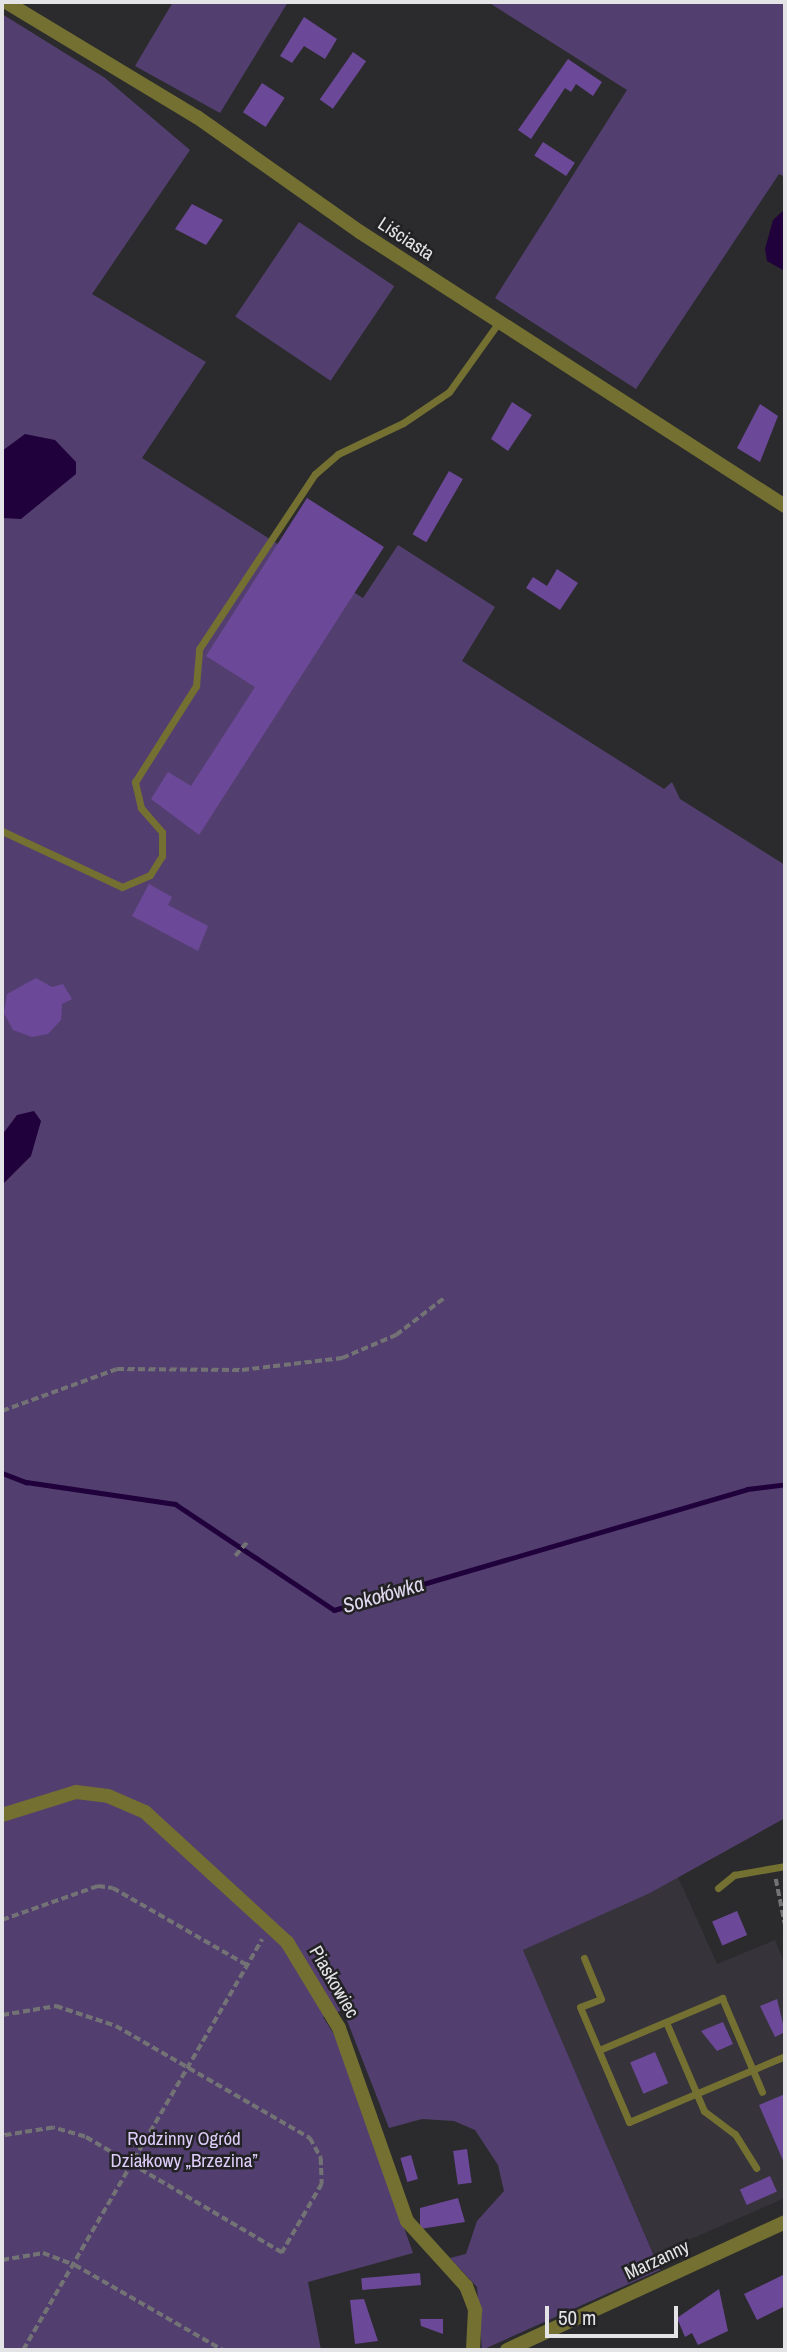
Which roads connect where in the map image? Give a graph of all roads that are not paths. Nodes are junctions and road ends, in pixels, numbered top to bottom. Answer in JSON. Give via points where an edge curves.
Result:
{"nodes":[{"id":1,"x":6,"y":2,"type":"edge"},
{"id":2,"x":499,"y":322,"type":"junction"},
{"id":3,"x":785,"y":506,"type":"edge"},
{"id":4,"x":2,"y":831,"type":"edge"},
{"id":5,"x":2,"y":1815,"type":"edge"},
{"id":6,"x":785,"y":1866,"type":"edge"},
{"id":7,"x":718,"y":1888,"type":"dead end"},
{"id":8,"x":584,"y":1958,"type":"dead end"},
{"id":9,"x":666,"y":2022,"type":"junction"},
{"id":10,"x":599,"y":2050,"type":"junction"},
{"id":11,"x":785,"y":2056,"type":"edge"},
{"id":12,"x":752,"y":2070,"type":"junction"},
{"id":13,"x":762,"y":2092,"type":"dead end"},
{"id":14,"x":696,"y":2093,"type":"junction"},
{"id":15,"x":756,"y":2168,"type":"dead end"},
{"id":16,"x":785,"y":2221,"type":"edge"},
{"id":17,"x":473,"y":2350,"type":"edge"},
{"id":18,"x":507,"y":2350,"type":"edge"}],
"edges":[{"from":1,"to":2,"type":"street","name":"Liściasta","via":[[197,117]]},
{"from":2,"to":3,"type":"street","name":"Liściasta"},
{"from":2,"to":4,"type":"lane","via":[[449,392],[403,423],[338,454],[315,474],[199,649],[196,686],[135,782],[141,808],[162,832],[162,856],[150,875],[122,887]]},
{"from":5,"to":17,"type":"street","name":"Piaskowiec","via":[[76,1792],[108,1796],[145,1812],[287,1942],[339,2028],[407,2221],[471,2298]]},
{"from":6,"to":7,"type":"lane","via":[[734,1875]]},
{"from":8,"to":10,"type":"lane","via":[[601,1998],[580,2007]]},
{"from":9,"to":10,"type":"lane"},
{"from":9,"to":12,"type":"lane","via":[[722,1998]]},
{"from":9,"to":14,"type":"lane"},
{"from":10,"to":14,"type":"lane","via":[[629,2122]]},
{"from":11,"to":12,"type":"lane"},
{"from":12,"to":13,"type":"lane"},
{"from":12,"to":14,"type":"lane"},
{"from":14,"to":15,"type":"lane","via":[[704,2111],[735,2134]]},
{"from":16,"to":18,"type":"street","name":"Marzanny"}]}
